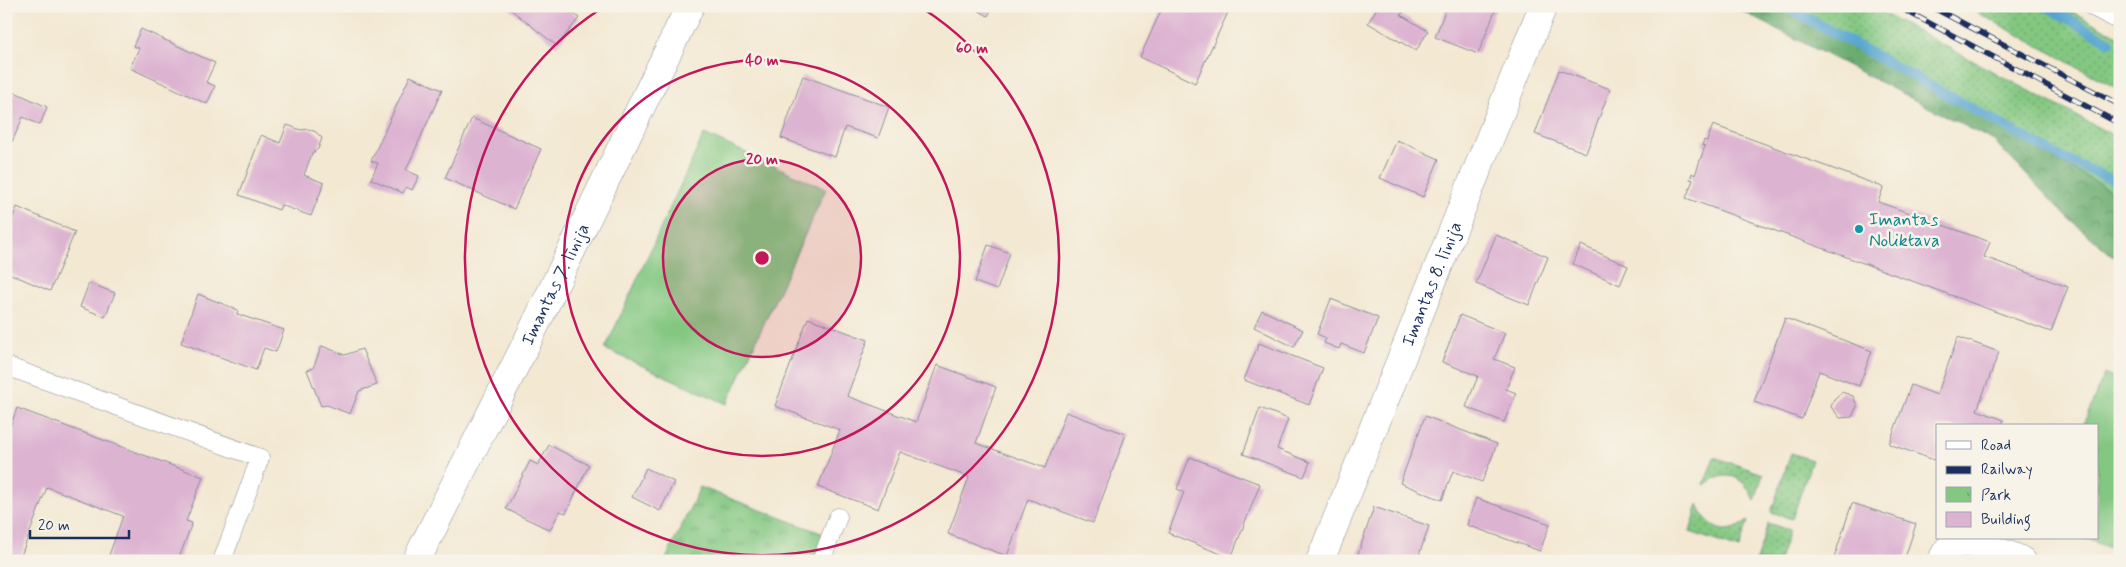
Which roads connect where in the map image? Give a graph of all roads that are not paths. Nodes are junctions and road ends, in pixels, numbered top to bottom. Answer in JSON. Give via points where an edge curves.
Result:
{"nodes":[{"id":1,"x":690,"y":6,"type":"edge"},
{"id":2,"x":1543,"y":6,"type":"edge"},
{"id":3,"x":2091,"y":6,"type":"edge"},
{"id":4,"x":2120,"y":21,"type":"edge"},
{"id":5,"x":6,"y":366,"type":"edge"},
{"id":6,"x":838,"y":517,"type":"dead end"},
{"id":7,"x":222,"y":561,"type":"edge"},
{"id":8,"x":416,"y":561,"type":"edge"},
{"id":9,"x":821,"y":561,"type":"edge"},
{"id":10,"x":1320,"y":561,"type":"edge"},
{"id":11,"x":1942,"y":561,"type":"edge"},
{"id":12,"x":2022,"y":561,"type":"edge"}],
"edges":[{"from":1,"to":8,"type":"street","name":"Imantas 7. līnija","via":[[532,334]]},
{"from":2,"to":10,"type":"street","name":"Imantas 8. līnija"},
{"from":3,"to":4,"type":"lane"},
{"from":5,"to":7,"type":"lane","via":[[260,458]]},
{"from":6,"to":9,"type":"lane"},
{"from":11,"to":12,"type":"street","via":[[1945,552],[1954,544],[1970,542]]}]}
